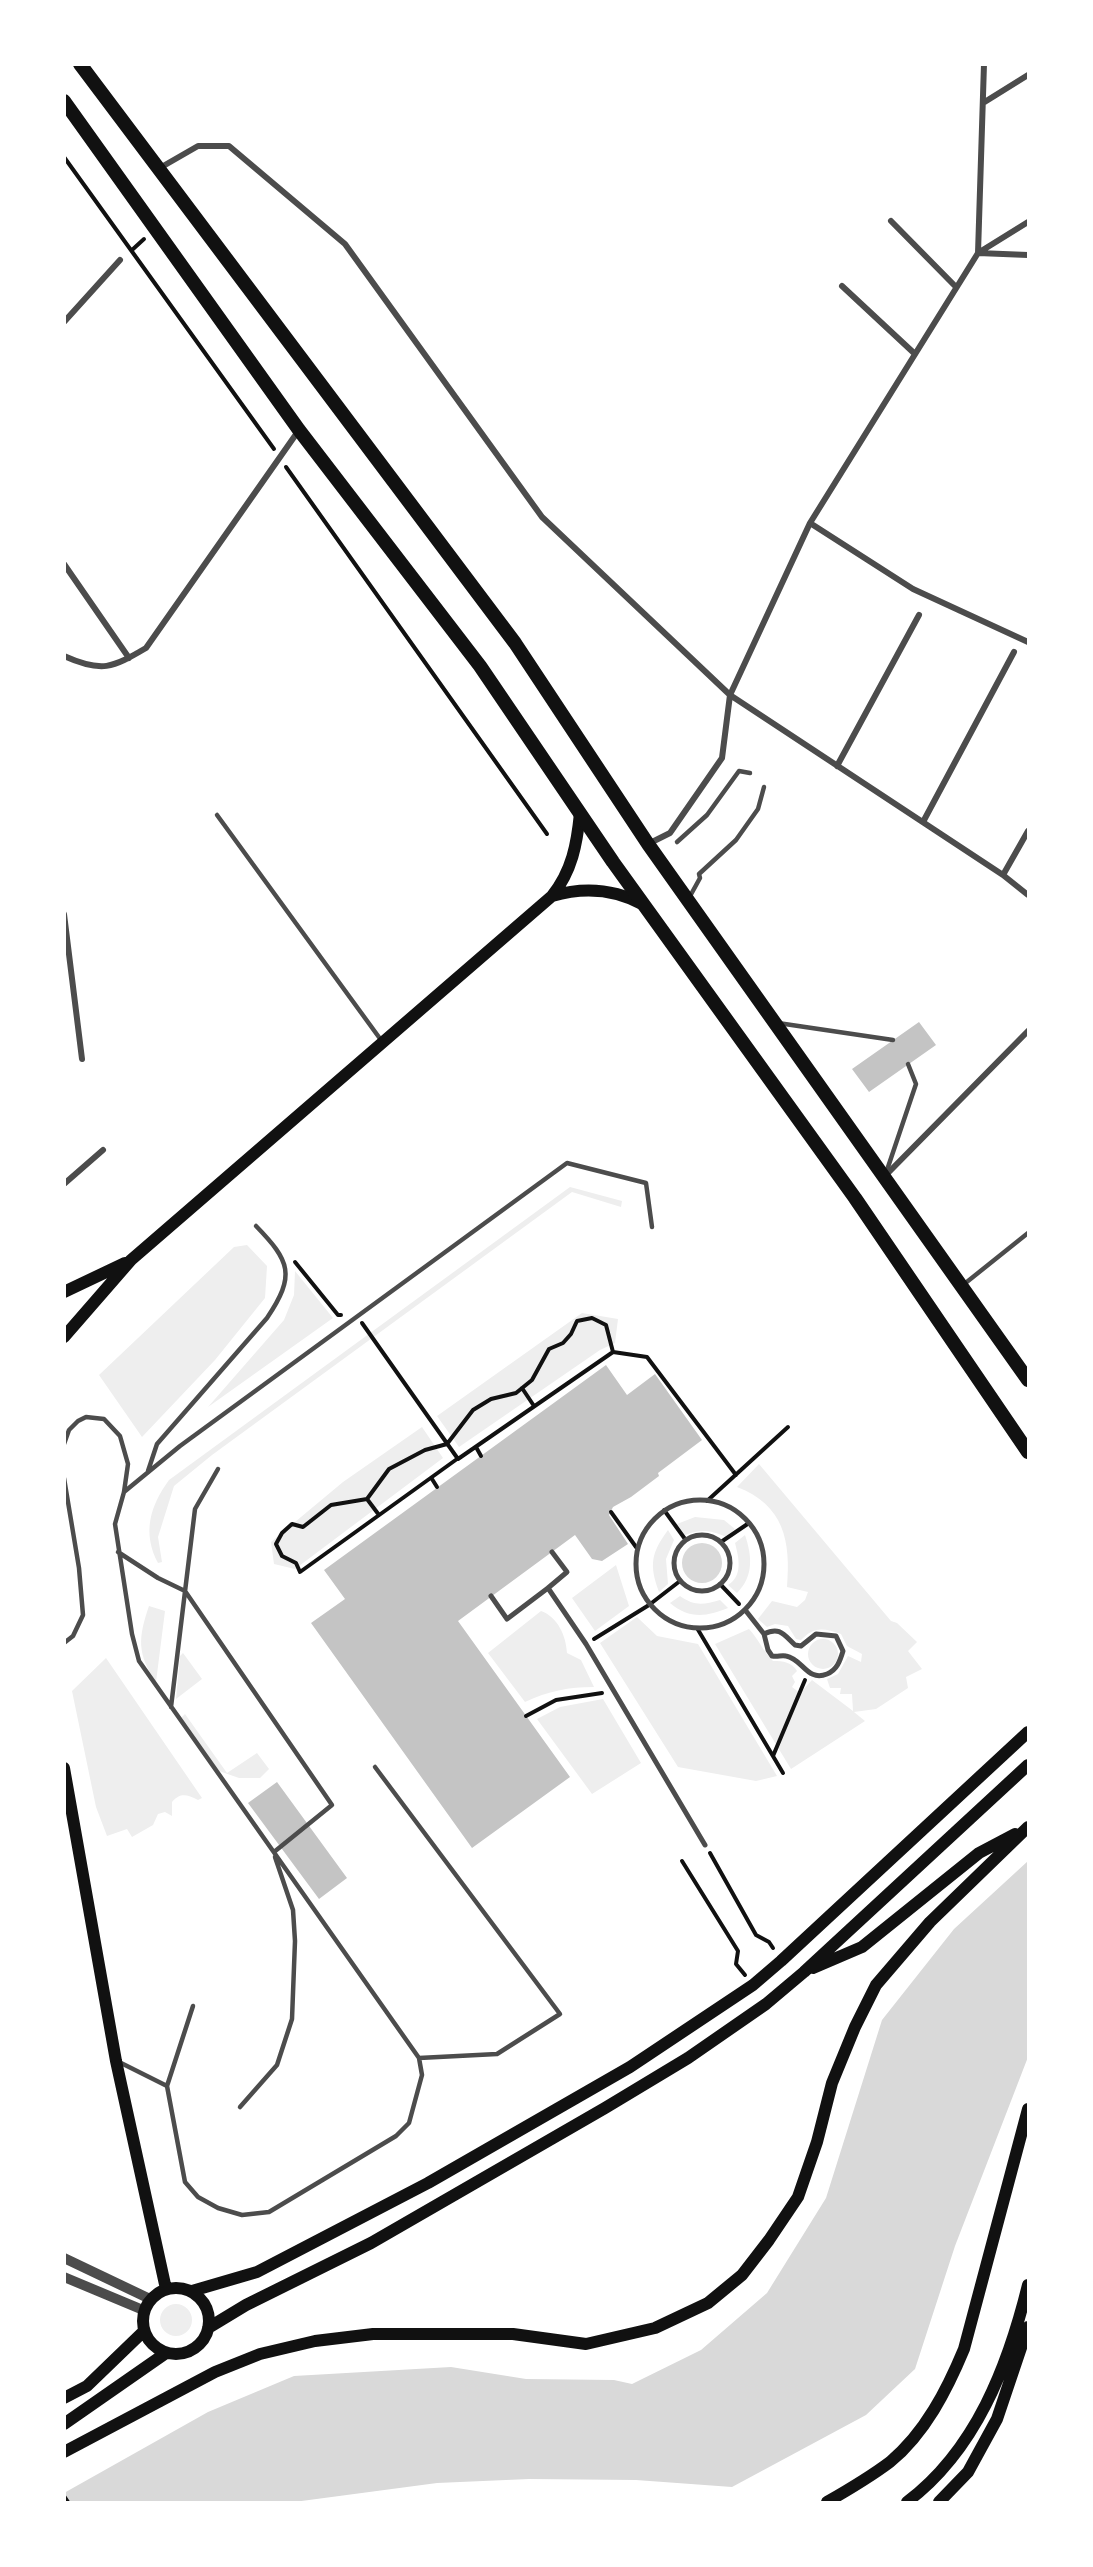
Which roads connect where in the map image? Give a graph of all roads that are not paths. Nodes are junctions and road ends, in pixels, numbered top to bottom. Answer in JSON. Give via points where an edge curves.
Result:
{"nodes":[{"id":1,"x":80,"y":64,"type":"edge"},
{"id":2,"x":984,"y":64,"type":"edge"},
{"id":3,"x":1029,"y":75,"type":"edge"},
{"id":4,"x":64,"y":101,"type":"edge"},
{"id":5,"x":983,"y":103,"type":"junction"},
{"id":6,"x":158,"y":169,"type":"junction"},
{"id":7,"x":891,"y":221,"type":"dead end"},
{"id":8,"x":1029,"y":222,"type":"edge"},
{"id":9,"x":978,"y":254,"type":"junction"},
{"id":10,"x":1029,"y":255,"type":"edge"},
{"id":11,"x":120,"y":260,"type":"road end"},
{"id":12,"x":842,"y":286,"type":"dead end"},
{"id":13,"x":956,"y":287,"type":"junction"},
{"id":14,"x":64,"y":322,"type":"edge"},
{"id":15,"x":915,"y":354,"type":"junction"},
{"id":16,"x":299,"y":430,"type":"junction"},
{"id":17,"x":810,"y":523,"type":"junction"},
{"id":18,"x":64,"y":564,"type":"edge"},
{"id":19,"x":919,"y":615,"type":"dead end"},
{"id":20,"x":1029,"y":642,"type":"edge"},
{"id":21,"x":1014,"y":652,"type":"dead end"},
{"id":22,"x":64,"y":656,"type":"edge"},
{"id":23,"x":129,"y":658,"type":"junction"},
{"id":24,"x":730,"y":696,"type":"junction"},
{"id":25,"x":837,"y":766,"type":"junction"},
{"id":26,"x":750,"y":773,"type":"dead end"},
{"id":27,"x":764,"y":787,"type":"dead end"},
{"id":28,"x":580,"y":813,"type":"junction"},
{"id":29,"x":217,"y":815,"type":"dead end"},
{"id":30,"x":923,"y":822,"type":"junction"},
{"id":31,"x":1029,"y":831,"type":"edge"},
{"id":32,"x":677,"y":843,"type":"dead end"},
{"id":33,"x":648,"y":844,"type":"junction"},
{"id":34,"x":1003,"y":875,"type":"junction"},
{"id":35,"x":1029,"y":895,"type":"edge"},
{"id":36,"x":552,"y":896,"type":"junction"},
{"id":37,"x":687,"y":901,"type":"junction"},
{"id":38,"x":645,"y":906,"type":"junction"},
{"id":39,"x":64,"y":914,"type":"edge"},
{"id":40,"x":772,"y":1022,"type":"junction"},
{"id":41,"x":1029,"y":1030,"type":"edge"},
{"id":42,"x":893,"y":1040,"type":"dead end"},
{"id":43,"x":383,"y":1043,"type":"junction"},
{"id":44,"x":82,"y":1059,"type":"dead end"},
{"id":45,"x":908,"y":1064,"type":"dead end"},
{"id":46,"x":103,"y":1150,"type":"dead end"},
{"id":47,"x":885,"y":1176,"type":"junction"},
{"id":48,"x":64,"y":1184,"type":"edge"},
{"id":49,"x":256,"y":1226,"type":"dead end"},
{"id":50,"x":651,"y":1227,"type":"dead end"},
{"id":51,"x":1029,"y":1233,"type":"edge"},
{"id":52,"x":131,"y":1260,"type":"junction"},
{"id":53,"x":962,"y":1286,"type":"junction"},
{"id":54,"x":64,"y":1293,"type":"edge"},
{"id":55,"x":64,"y":1337,"type":"edge"},
{"id":56,"x":1029,"y":1380,"type":"edge"},
{"id":57,"x":64,"y":1444,"type":"edge"},
{"id":58,"x":1029,"y":1452,"type":"edge"},
{"id":59,"x":218,"y":1469,"type":"dead end"},
{"id":60,"x":148,"y":1471,"type":"junction"},
{"id":61,"x":64,"y":1478,"type":"edge"},
{"id":62,"x":124,"y":1492,"type":"junction"},
{"id":63,"x":118,"y":1552,"type":"junction"},
{"id":64,"x":552,"y":1552,"type":"dead end"},
{"id":65,"x":720,"y":1584,"type":"joint"},
{"id":66,"x":548,"y":1588,"type":"junction"},
{"id":67,"x":185,"y":1591,"type":"junction"},
{"id":68,"x":491,"y":1596,"type":"dead end"},
{"id":69,"x":746,"y":1611,"type":"junction"},
{"id":70,"x":764,"y":1634,"type":"junction"},
{"id":71,"x":64,"y":1643,"type":"edge"},
{"id":72,"x":171,"y":1707,"type":"junction"},
{"id":73,"x":1029,"y":1732,"type":"edge"},
{"id":74,"x":1029,"y":1765,"type":"edge"},
{"id":75,"x":375,"y":1767,"type":"dead end"},
{"id":76,"x":64,"y":1768,"type":"edge"},
{"id":77,"x":1028,"y":1828,"type":"edge"},
{"id":78,"x":705,"y":1845,"type":"road end"},
{"id":79,"x":274,"y":1852,"type":"junction"},
{"id":80,"x":804,"y":1972,"type":"junction"},
{"id":81,"x":193,"y":2006,"type":"dead end"},
{"id":82,"x":419,"y":2058,"type":"junction"},
{"id":83,"x":116,"y":2061,"type":"junction"},
{"id":84,"x":168,"y":2086,"type":"junction"},
{"id":85,"x":240,"y":2107,"type":"dead end"},
{"id":86,"x":1029,"y":2109,"type":"edge"},
{"id":87,"x":64,"y":2258,"type":"edge"},
{"id":88,"x":64,"y":2277,"type":"edge"},
{"id":89,"x":1029,"y":2285,"type":"edge"},
{"id":90,"x":166,"y":2289,"type":"junction"},
{"id":91,"x":192,"y":2291,"type":"junction"},
{"id":92,"x":150,"y":2299,"type":"junction"},
{"id":93,"x":142,"y":2310,"type":"junction"},
{"id":94,"x":1029,"y":2327,"type":"edge"},
{"id":95,"x":208,"y":2328,"type":"junction"},
{"id":96,"x":144,"y":2331,"type":"junction"},
{"id":97,"x":166,"y":2353,"type":"junction"},
{"id":98,"x":64,"y":2398,"type":"edge"},
{"id":99,"x":64,"y":2424,"type":"edge"},
{"id":100,"x":64,"y":2452,"type":"edge"},
{"id":101,"x":827,"y":2502,"type":"edge"},
{"id":102,"x":907,"y":2502,"type":"edge"},
{"id":103,"x":939,"y":2502,"type":"edge"}],
"edges":[{"from":1,"to":6,"type":"main road"},
{"from":2,"to":5,"type":"street"},
{"from":3,"to":5,"type":"street"},
{"from":4,"to":16,"type":"main road"},
{"from":5,"to":9,"type":"street"},
{"from":6,"to":24,"type":"street","via":[[198,146],[229,146],[345,244],[542,517]]},
{"from":6,"to":33,"type":"main road","via":[[514,643]]},
{"from":7,"to":13,"type":"street"},
{"from":8,"to":9,"type":"street"},
{"from":9,"to":10,"type":"street"},
{"from":9,"to":13,"type":"street"},
{"from":11,"to":14,"type":"street"},
{"from":12,"to":15,"type":"street"},
{"from":13,"to":15,"type":"street"},
{"from":15,"to":17,"type":"street"},
{"from":16,"to":23,"type":"street","via":[[146,648]]},
{"from":16,"to":28,"type":"main road","via":[[480,666]]},
{"from":17,"to":20,"type":"street","via":[[913,589]]},
{"from":17,"to":24,"type":"street"},
{"from":18,"to":23,"type":"street"},
{"from":19,"to":25,"type":"street"},
{"from":21,"to":30,"type":"street"},
{"from":22,"to":23,"type":"street","via":[[100,666],[116,665]]},
{"from":24,"to":25,"type":"street"},
{"from":24,"to":33,"type":"street","via":[[722,758],[670,833]]},
{"from":25,"to":30,"type":"street"},
{"from":26,"to":32,"type":"lane","via":[[739,771],[707,815]]},
{"from":27,"to":37,"type":"lane","via":[[758,809],[735,840],[699,874]]},
{"from":28,"to":36,"type":"main road","via":[[570,866]]},
{"from":28,"to":38,"type":"main road"},
{"from":29,"to":43,"type":"lane"},
{"from":30,"to":34,"type":"street"},
{"from":31,"to":34,"type":"street"},
{"from":33,"to":37,"type":"main road"},
{"from":34,"to":35,"type":"street"},
{"from":36,"to":38,"type":"main road","via":[[584,890],[609,892]]},
{"from":36,"to":43,"type":"main road"},
{"from":37,"to":40,"type":"main road"},
{"from":38,"to":58,"type":"main road","via":[[855,1198]]},
{"from":39,"to":44,"type":"street"},
{"from":40,"to":42,"type":"lane"},
{"from":40,"to":47,"type":"main road"},
{"from":41,"to":47,"type":"street"},
{"from":43,"to":52,"type":"main road"},
{"from":45,"to":47,"type":"lane","via":[[916,1083]]},
{"from":46,"to":48,"type":"street"},
{"from":47,"to":53,"type":"main road"},
{"from":49,"to":60,"type":"lane","via":[[282,1255],[287,1272],[281,1297],[157,1444]]},
{"from":50,"to":60,"type":"lane","via":[[646,1183],[567,1163]]},
{"from":51,"to":53,"type":"lane"},
{"from":52,"to":54,"type":"main road"},
{"from":52,"to":55,"type":"main road"},
{"from":53,"to":56,"type":"main road"},
{"from":57,"to":62,"type":"lane","via":[[69,1430],[78,1421],[86,1417],[104,1419],[120,1436],[128,1464]]},
{"from":59,"to":67,"type":"lane","via":[[195,1509]]},
{"from":60,"to":62,"type":"lane"},
{"from":61,"to":71,"type":"lane","via":[[83,1615],[73,1636]]},
{"from":62,"to":63,"type":"lane","via":[[115,1524]]},
{"from":63,"to":67,"type":"lane"},
{"from":63,"to":72,"type":"lane","via":[[139,1661]]},
{"from":64,"to":66,"type":"street","via":[[567,1572]]},
{"from":65,"to":65,"type":"street","via":[[730,1564],[721,1542],[698,1534],[685,1539],[675,1554],[680,1581],[698,1591]]},
{"from":66,"to":68,"type":"street","via":[[507,1619]]},
{"from":66,"to":78,"type":"street","via":[[586,1644]]},
{"from":67,"to":72,"type":"lane"},
{"from":67,"to":79,"type":"lane","via":[[332,1805]]},
{"from":69,"to":69,"type":"street","via":[[763,1579],[764,1553],[757,1534],[740,1512],[721,1502],[689,1500],[655,1517],[636,1547],[635,1572],[649,1605],[675,1625],[697,1628],[728,1623]]},
{"from":69,"to":70,"type":"street"},
{"from":70,"to":70,"type":"street","via":[[780,1630],[801,1646],[816,1634],[837,1636],[843,1651],[837,1667],[819,1676],[786,1656],[772,1656]]},
{"from":72,"to":79,"type":"lane"},
{"from":73,"to":91,"type":"main road","via":[[753,1985],[630,2067],[428,2182],[258,2272]]},
{"from":74,"to":80,"type":"main road"},
{"from":75,"to":82,"type":"lane","via":[[560,2014],[497,2054]]},
{"from":76,"to":83,"type":"main road"},
{"from":77,"to":80,"type":"main road","via":[[979,1853],[862,1947]]},
{"from":77,"to":100,"type":"main road","via":[[930,1922],[876,1985],[832,2083],[798,2197],[742,2275],[708,2303],[656,2328],[586,2344],[513,2334],[393,2333],[293,2346],[216,2372]]},
{"from":79,"to":82,"type":"lane"},
{"from":79,"to":85,"type":"lane","via":[[293,1910],[292,2019],[277,2065]]},
{"from":80,"to":95,"type":"main road","via":[[698,2052],[605,2109],[371,2244]]},
{"from":81,"to":84,"type":"lane"},
{"from":82,"to":84,"type":"lane","via":[[422,2075],[410,2123],[396,2136],[269,2212],[242,2215],[218,2208],[198,2197],[185,2182]]},
{"from":83,"to":84,"type":"lane"},
{"from":83,"to":90,"type":"main road"},
{"from":86,"to":101,"type":"main road","via":[[964,2349],[950,2385],[924,2426],[891,2461]]},
{"from":87,"to":92,"type":"street"},
{"from":88,"to":93,"type":"street"},
{"from":89,"to":102,"type":"main road","via":[[997,2386],[941,2473]]},
{"from":90,"to":91,"type":"main road"},
{"from":90,"to":92,"type":"main road"},
{"from":91,"to":95,"type":"main road","via":[[206,2307]]},
{"from":92,"to":93,"type":"main road"},
{"from":93,"to":96,"type":"main road"},
{"from":94,"to":103,"type":"main road","via":[[997,2419],[968,2472]]},
{"from":95,"to":97,"type":"main road","via":[[197,2346],[188,2352]]},
{"from":96,"to":97,"type":"main road"},
{"from":96,"to":98,"type":"main road","via":[[87,2385]]},
{"from":97,"to":99,"type":"main road"}]}
